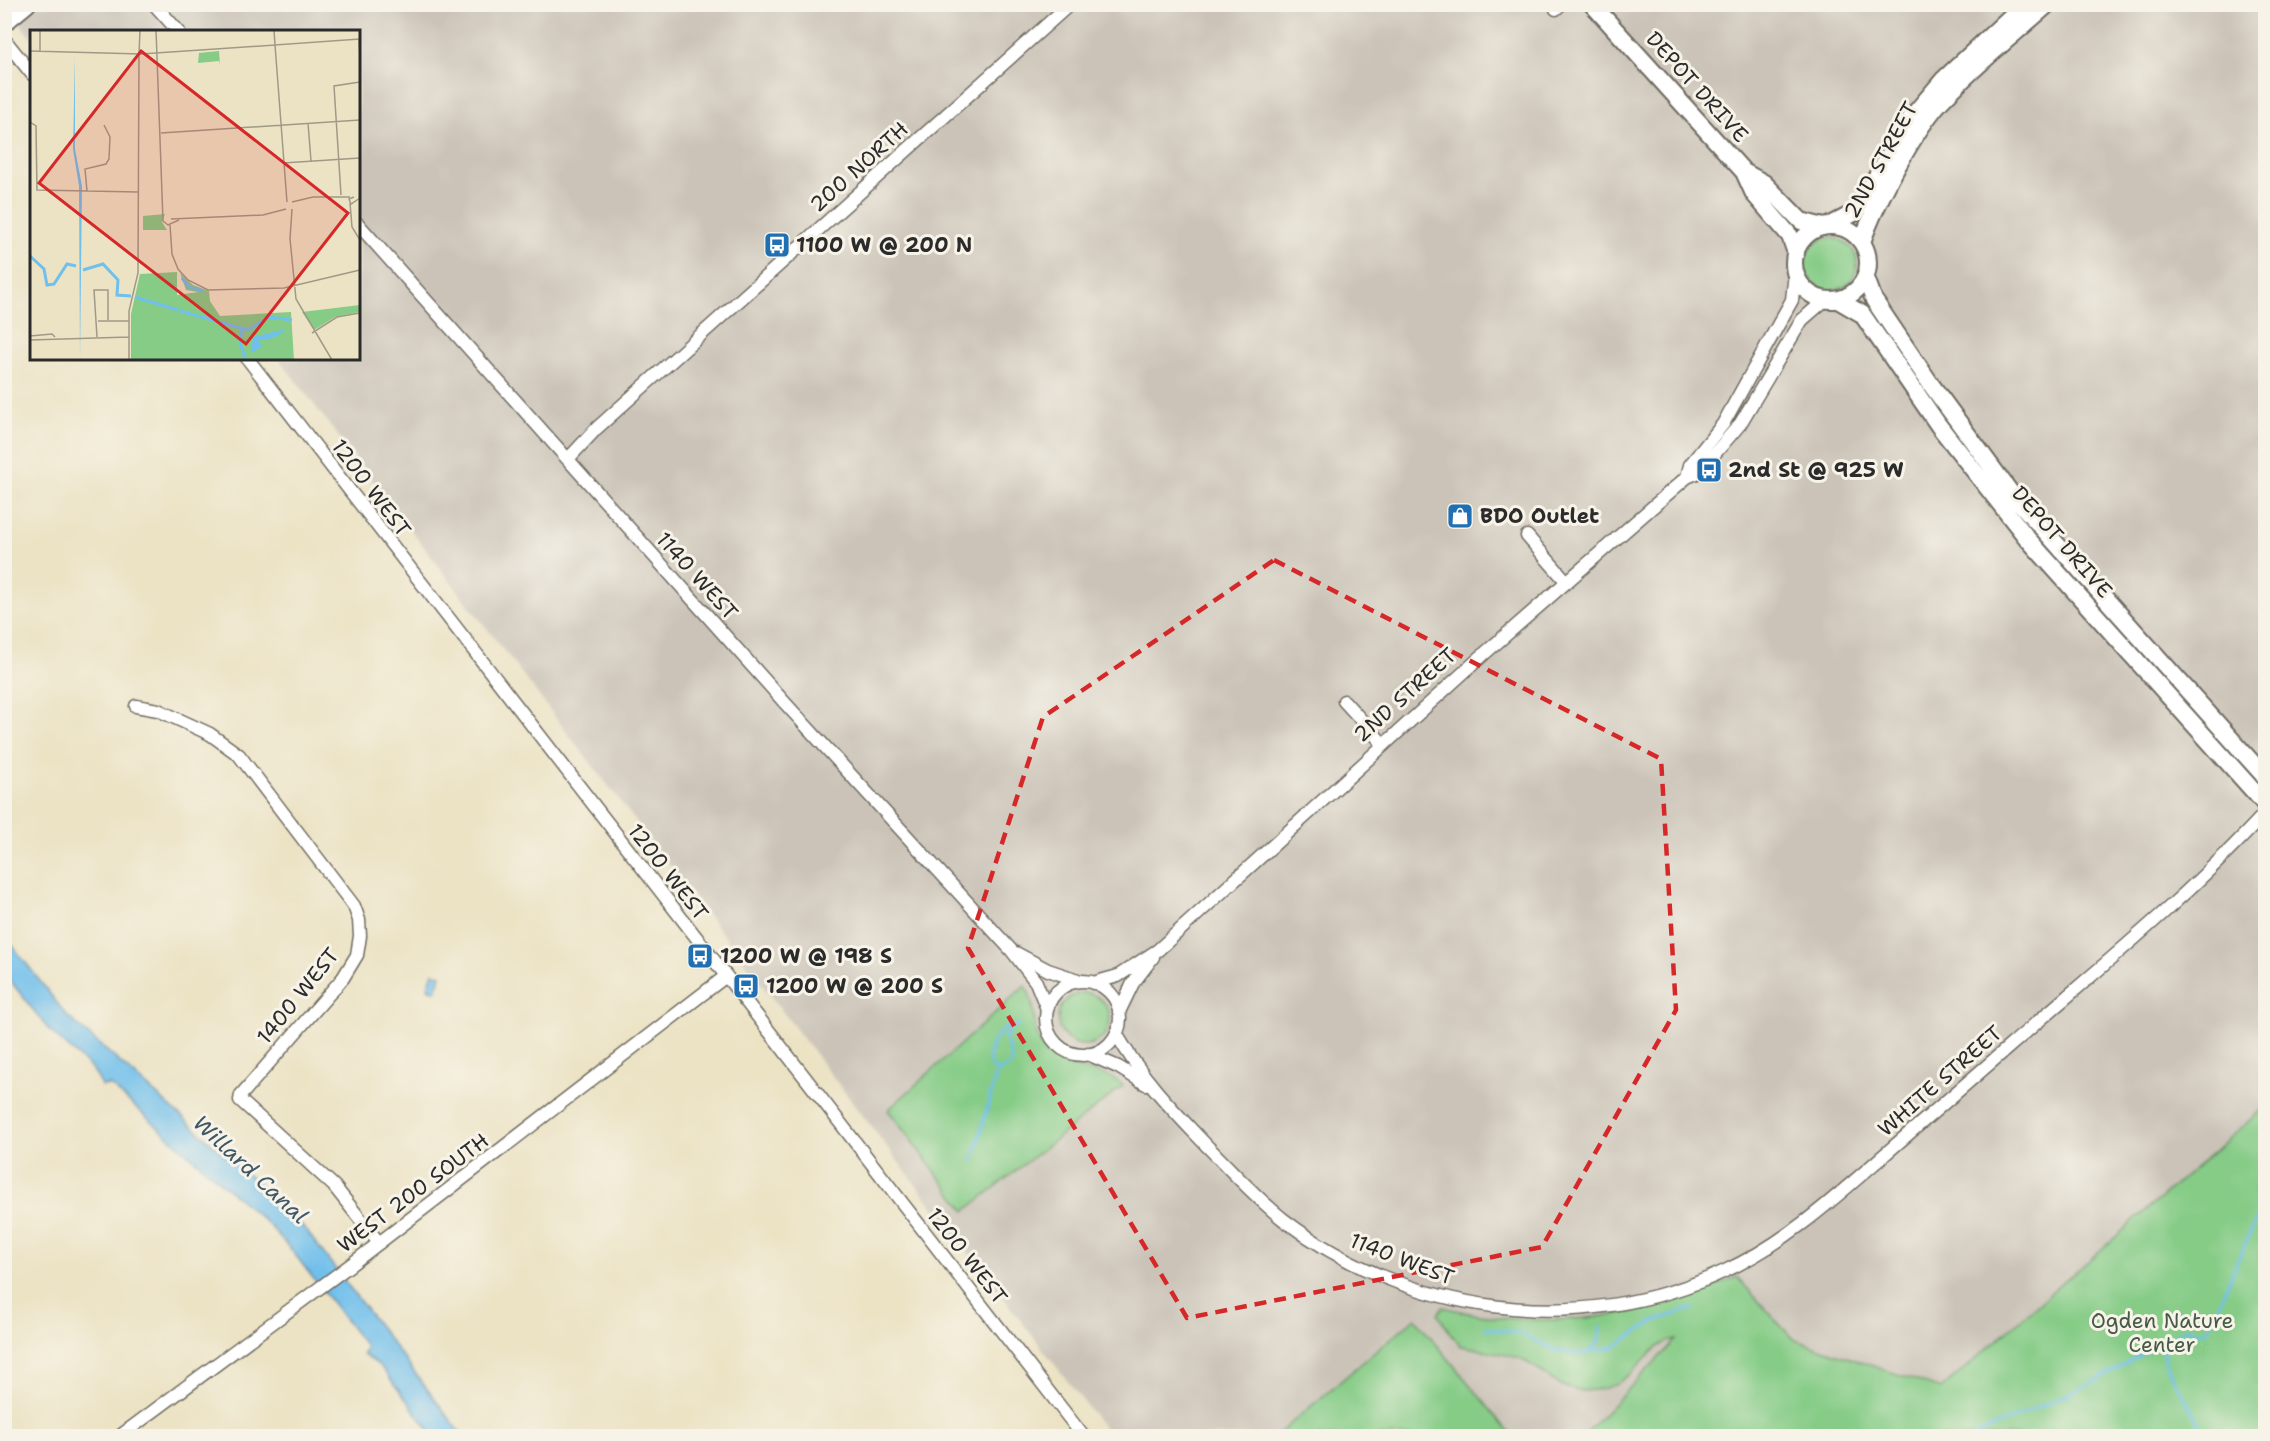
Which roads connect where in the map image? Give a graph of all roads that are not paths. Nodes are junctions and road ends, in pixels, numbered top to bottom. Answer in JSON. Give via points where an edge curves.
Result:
{"nodes":[{"id":1,"x":27,"y":4,"type":"edge"},
{"id":2,"x":154,"y":4,"type":"edge"},
{"id":3,"x":1070,"y":4,"type":"edge"},
{"id":4,"x":1592,"y":4,"type":"edge"},
{"id":5,"x":2025,"y":4,"type":"edge"},
{"id":6,"x":2048,"y":4,"type":"edge"},
{"id":7,"x":4,"y":23,"type":"edge"},
{"id":8,"x":177,"y":30,"type":"edge"},
{"id":9,"x":4,"y":39,"type":"edge"},
{"id":10,"x":30,"y":72,"type":"edge"},
{"id":11,"x":1744,"y":172,"type":"junction"},
{"id":12,"x":360,"y":226,"type":"edge"},
{"id":13,"x":1826,"y":227,"type":"junction"},
{"id":14,"x":1862,"y":242,"type":"junction"},
{"id":15,"x":1796,"y":253,"type":"junction"},
{"id":16,"x":1795,"y":273,"type":"junction"},
{"id":17,"x":1866,"y":278,"type":"junction"},
{"id":18,"x":1832,"y":300,"type":"junction"},
{"id":19,"x":249,"y":360,"type":"edge"},
{"id":20,"x":569,"y":458,"type":"junction"},
{"id":21,"x":1687,"y":477,"type":"junction"},
{"id":22,"x":1527,"y":536,"type":"dead end"},
{"id":23,"x":1566,"y":580,"type":"junction"},
{"id":24,"x":1344,"y":701,"type":"dead end"},
{"id":25,"x":136,"y":706,"type":"dead end"},
{"id":26,"x":1384,"y":745,"type":"junction"},
{"id":27,"x":2265,"y":778,"type":"edge"},
{"id":28,"x":2265,"y":804,"type":"edge"},
{"id":29,"x":2265,"y":812,"type":"edge"},
{"id":30,"x":1158,"y":950,"type":"junction"},
{"id":31,"x":1012,"y":951,"type":"junction"},
{"id":32,"x":726,"y":976,"type":"junction"},
{"id":33,"x":1078,"y":980,"type":"junction"},
{"id":34,"x":1093,"y":983,"type":"junction"},
{"id":35,"x":1047,"y":1010,"type":"junction"},
{"id":36,"x":1119,"y":1012,"type":"junction"},
{"id":37,"x":1117,"y":1035,"type":"junction"},
{"id":38,"x":1088,"y":1054,"type":"junction"},
{"id":39,"x":1149,"y":1086,"type":"junction"},
{"id":40,"x":378,"y":1243,"type":"junction"},
{"id":41,"x":1597,"y":1307,"type":"joint"},
{"id":42,"x":120,"y":1437,"type":"edge"},
{"id":43,"x":1083,"y":1437,"type":"edge"}],
"edges":[{"from":1,"to":7,"type":"main road"},
{"from":2,"to":8,"type":"street"},
{"from":3,"to":20,"type":"street","name":"200 NORTH","via":[[597,428]]},
{"from":4,"to":11,"type":"main road","name":"DEPOT DRIVE"},
{"from":5,"to":13,"type":"main road","name":"2ND STREET","via":[[1944,78],[1911,118],[1856,212]]},
{"from":6,"to":14,"type":"main road","name":"2ND STREET","via":[[1934,110],[1869,221]]},
{"from":9,"to":10,"type":"street"},
{"from":11,"to":13,"type":"main road","name":"DEPOT DRIVE","via":[[1764,183],[1801,221]]},
{"from":11,"to":15,"type":"main road","name":"DEPOT DRIVE","via":[[1754,194],[1790,236]]},
{"from":12,"to":20,"type":"street","name":"1140 WEST"},
{"from":13,"to":14,"type":"main road","via":[[1853,232]]},
{"from":13,"to":15,"type":"main road","via":[[1805,237]]},
{"from":14,"to":17,"type":"main road","via":[[1869,261]]},
{"from":15,"to":16,"type":"main road"},
{"from":16,"to":18,"type":"main road","via":[[1810,294]]},
{"from":16,"to":21,"type":"street","name":"2ND STREET","via":[[1792,300],[1723,424],[1690,465]]},
{"from":17,"to":18,"type":"main road","via":[[1853,294]]},
{"from":17,"to":27,"type":"main road","name":"DEPOT DRIVE","via":[[1875,300],[1932,386],[2010,492]]},
{"from":18,"to":21,"type":"street","name":"2ND STREET","via":[[1802,320],[1740,424],[1699,472]]},
{"from":18,"to":28,"type":"main road","name":"DEPOT DRIVE","via":[[1862,314],[1943,432],[2027,538]]},
{"from":19,"to":32,"type":"street","name":"1200 WEST"},
{"from":20,"to":31,"type":"street","name":"1140 WEST"},
{"from":21,"to":23,"type":"street","name":"2ND STREET"},
{"from":22,"to":23,"type":"street"},
{"from":23,"to":26,"type":"street","name":"2ND STREET"},
{"from":24,"to":26,"type":"street"},
{"from":25,"to":40,"type":"street","name":"1400 WEST","via":[[158,710],[210,734],[239,754],[354,906],[360,936],[357,955],[344,978],[240,1100],[333,1186]]},
{"from":26,"to":30,"type":"street","name":"2ND STREET"},
{"from":29,"to":41,"type":"street","name":"WHITE STREET","via":[[2200,880],[1804,1224],[1726,1271],[1672,1291]]},
{"from":30,"to":34,"type":"street","name":"2ND STREET","via":[[1118,975]]},
{"from":30,"to":36,"type":"street","name":"2ND STREET","via":[[1132,983]]},
{"from":31,"to":33,"type":"street","name":"1140 WEST"},
{"from":31,"to":35,"type":"street","name":"1140 WEST","via":[[1037,984]]},
{"from":32,"to":40,"type":"street","name":"WEST 200 SOUTH"},
{"from":32,"to":43,"type":"street","name":"1200 WEST"},
{"from":33,"to":34,"type":"street"},
{"from":33,"to":35,"type":"street","via":[[1058,990]]},
{"from":34,"to":36,"type":"street","via":[[1111,995]]},
{"from":35,"to":38,"type":"street","via":[[1056,1043],[1077,1054]]},
{"from":36,"to":37,"type":"street"},
{"from":37,"to":38,"type":"street","via":[[1100,1051]]},
{"from":37,"to":39,"type":"street","name":"1140 WEST"},
{"from":38,"to":39,"type":"street","name":"1140 WEST","via":[[1118,1066]]},
{"from":39,"to":41,"type":"street","name":"1140 WEST","via":[[1275,1212],[1322,1246],[1362,1268],[1409,1287],[1485,1306],[1539,1311]]},
{"from":40,"to":42,"type":"street","name":"WEST 200 SOUTH"}]}
